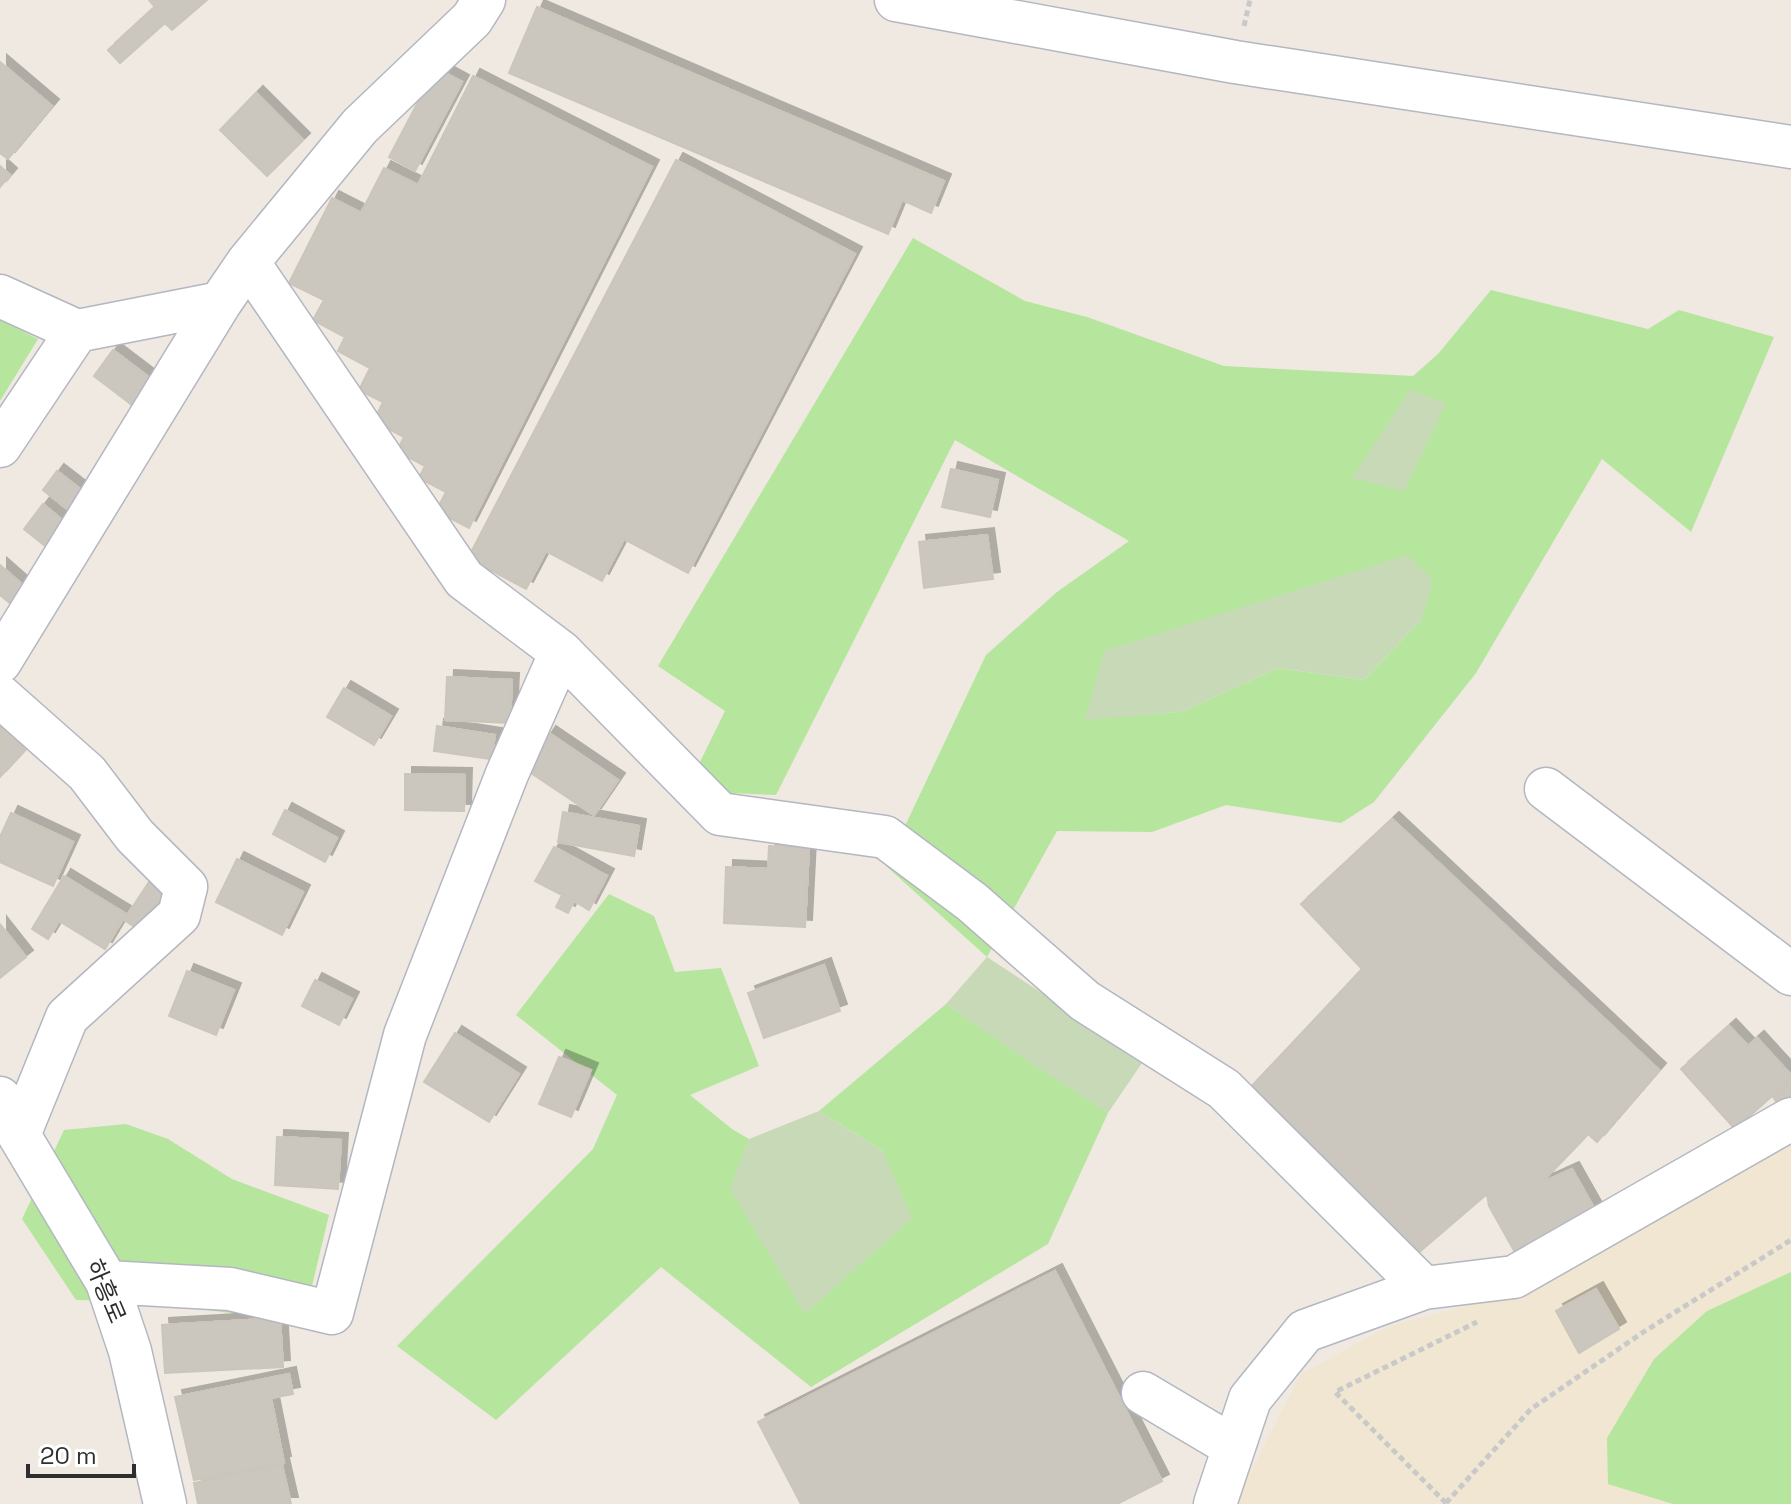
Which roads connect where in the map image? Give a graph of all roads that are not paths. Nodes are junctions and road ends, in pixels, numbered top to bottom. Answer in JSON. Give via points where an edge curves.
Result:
{"nodes":[{"id":1,"x":484,"y":0,"type":"edge"},
{"id":2,"x":896,"y":0,"type":"edge"},
{"id":3,"x":1791,"y":147,"type":"edge"},
{"id":4,"x":248,"y":262,"type":"junction"},
{"id":5,"x":0,"y":296,"type":"edge"},
{"id":6,"x":220,"y":303,"type":"junction"},
{"id":7,"x":77,"y":331,"type":"junction"},
{"id":8,"x":0,"y":446,"type":"edge"},
{"id":9,"x":561,"y":652,"type":"junction"},
{"id":10,"x":0,"y":662,"type":"edge"},
{"id":11,"x":0,"y":696,"type":"edge"},
{"id":12,"x":1546,"y":789,"type":"dead end"},
{"id":13,"x":1791,"y":974,"type":"edge"},
{"id":14,"x":0,"y":1098,"type":"edge"},
{"id":15,"x":1791,"y":1119,"type":"edge"},
{"id":16,"x":19,"y":1135,"type":"junction"},
{"id":17,"x":107,"y":1282,"type":"junction"},
{"id":18,"x":1424,"y":1288,"type":"junction"},
{"id":19,"x":1143,"y":1393,"type":"dead end"},
{"id":20,"x":1234,"y":1447,"type":"junction"},
{"id":21,"x":165,"y":1504,"type":"edge"},
{"id":22,"x":1215,"y":1504,"type":"edge"}],
"edges":[{"from":1,"to":4,"type":"street","via":[[472,19],[360,126]]},
{"from":2,"to":3,"type":"street","via":[[1235,62]]},
{"from":4,"to":6,"type":"street"},
{"from":4,"to":9,"type":"street","via":[[464,579]]},
{"from":5,"to":7,"type":"street"},
{"from":6,"to":7,"type":"street"},
{"from":6,"to":10,"type":"street"},
{"from":7,"to":8,"type":"street"},
{"from":9,"to":17,"type":"street","via":[[405,1035],[332,1313],[230,1289]]},
{"from":9,"to":18,"type":"street","via":[[720,814],[885,837],[972,902],[1085,1001],[1224,1089]]},
{"from":11,"to":16,"type":"street","via":[[87,773],[135,836],[186,887],[179,915],[67,1017]]},
{"from":12,"to":13,"type":"street"},
{"from":14,"to":16,"type":"street","name":"하흥로"},
{"from":15,"to":18,"type":"street","via":[[1514,1277]]},
{"from":16,"to":17,"type":"street","name":"하흥로"},
{"from":17,"to":21,"type":"street","name":"하흥로","via":[[130,1351]]},
{"from":18,"to":20,"type":"street","via":[[1305,1331],[1250,1399]]},
{"from":19,"to":20,"type":"street"},
{"from":20,"to":22,"type":"street"}]}
